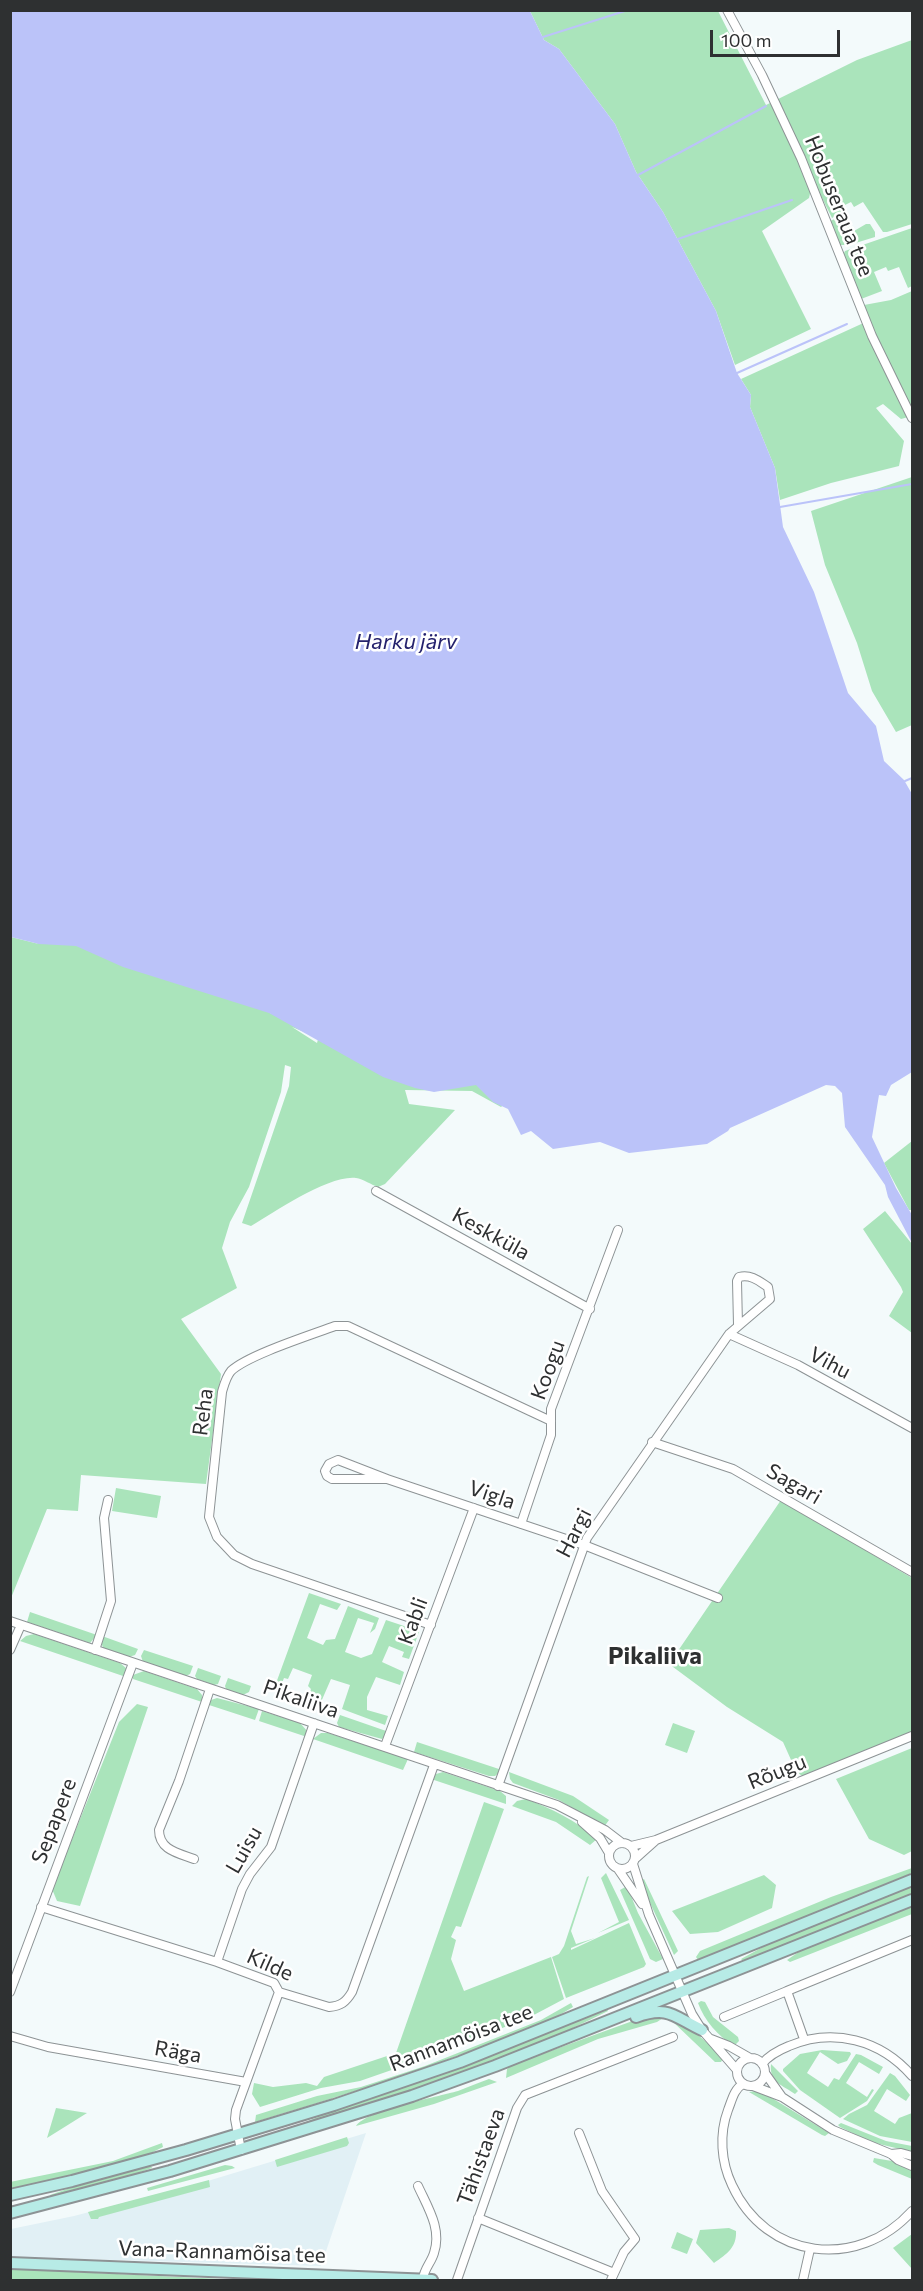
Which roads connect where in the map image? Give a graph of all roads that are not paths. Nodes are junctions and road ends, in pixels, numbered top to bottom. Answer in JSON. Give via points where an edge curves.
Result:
{"nodes":[{"id":1,"x":727,"y":10,"type":"edge"},
{"id":2,"x":912,"y":418,"type":"edge"},
{"id":3,"x":376,"y":1191,"type":"dead end"},
{"id":4,"x":618,"y":1230,"type":"dead end"},
{"id":5,"x":590,"y":1309,"type":"junction"},
{"id":6,"x":738,"y":1324,"type":"junction"},
{"id":7,"x":729,"y":1334,"type":"junction"},
{"id":8,"x":550,"y":1421,"type":"junction"},
{"id":9,"x":912,"y":1428,"type":"edge"},
{"id":10,"x":652,"y":1442,"type":"junction"},
{"id":11,"x":387,"y":1479,"type":"junction"},
{"id":12,"x":108,"y":1500,"type":"dead end"},
{"id":13,"x":474,"y":1508,"type":"junction"},
{"id":14,"x":521,"y":1524,"type":"junction"},
{"id":15,"x":584,"y":1545,"type":"junction"},
{"id":16,"x":912,"y":1572,"type":"edge"},
{"id":17,"x":718,"y":1598,"type":"dead end"},
{"id":18,"x":10,"y":1621,"type":"edge"},
{"id":19,"x":431,"y":1624,"type":"junction"},
{"id":20,"x":21,"y":1625,"type":"junction"},
{"id":21,"x":10,"y":1650,"type":"edge"},
{"id":22,"x":95,"y":1650,"type":"junction"},
{"id":23,"x":133,"y":1663,"type":"junction"},
{"id":24,"x":210,"y":1689,"type":"junction"},
{"id":25,"x":314,"y":1723,"type":"junction"},
{"id":26,"x":912,"y":1736,"type":"edge"},
{"id":27,"x":385,"y":1746,"type":"junction"},
{"id":28,"x":434,"y":1765,"type":"junction"},
{"id":29,"x":498,"y":1786,"type":"junction"},
{"id":30,"x":577,"y":1817,"type":"junction"},
{"id":31,"x":656,"y":1840,"type":"junction"},
{"id":32,"x":622,"y":1843,"type":"junction"},
{"id":33,"x":631,"y":1846,"type":"junction"},
{"id":34,"x":609,"y":1853,"type":"junction"},
{"id":35,"x":194,"y":1859,"type":"dead end"},
{"id":36,"x":634,"y":1861,"type":"junction"},
{"id":37,"x":618,"y":1869,"type":"junction"},
{"id":38,"x":912,"y":1880,"type":"edge"},
{"id":39,"x":912,"y":1900,"type":"edge"},
{"id":40,"x":41,"y":1907,"type":"junction"},
{"id":41,"x":649,"y":1915,"type":"junction"},
{"id":42,"x":912,"y":1940,"type":"edge"},
{"id":43,"x":217,"y":1962,"type":"junction"},
{"id":44,"x":675,"y":1976,"type":"junction"},
{"id":45,"x":682,"y":1990,"type":"junction"},
{"id":46,"x":787,"y":1991,"type":"junction"},
{"id":47,"x":10,"y":1992,"type":"edge"},
{"id":48,"x":279,"y":1992,"type":"junction"},
{"id":49,"x":724,"y":2017,"type":"dead end"},
{"id":50,"x":612,"y":2020,"type":"junction"},
{"id":51,"x":702,"y":2030,"type":"junction"},
{"id":52,"x":10,"y":2036,"type":"edge"},
{"id":53,"x":673,"y":2037,"type":"dead end"},
{"id":54,"x":710,"y":2039,"type":"junction"},
{"id":55,"x":804,"y":2039,"type":"junction"},
{"id":56,"x":750,"y":2058,"type":"junction"},
{"id":57,"x":762,"y":2064,"type":"junction"},
{"id":58,"x":737,"y":2070,"type":"junction"},
{"id":59,"x":765,"y":2073,"type":"junction"},
{"id":60,"x":912,"y":2076,"type":"edge"},
{"id":61,"x":246,"y":2082,"type":"junction"},
{"id":62,"x":743,"y":2084,"type":"junction"},
{"id":63,"x":753,"y":2086,"type":"junction"},
{"id":64,"x":782,"y":2097,"type":"junction"},
{"id":65,"x":579,"y":2133,"type":"dead end"},
{"id":66,"x":237,"y":2135,"type":"junction"},
{"id":67,"x":241,"y":2150,"type":"junction"},
{"id":68,"x":891,"y":2154,"type":"junction"},
{"id":69,"x":912,"y":2156,"type":"edge"},
{"id":70,"x":912,"y":2166,"type":"edge"},
{"id":71,"x":417,"y":2186,"type":"dead end"},
{"id":72,"x":10,"y":2195,"type":"edge"},
{"id":73,"x":912,"y":2211,"type":"edge"},
{"id":74,"x":10,"y":2213,"type":"edge"},
{"id":75,"x":478,"y":2218,"type":"junction"},
{"id":76,"x":810,"y":2249,"type":"junction"},
{"id":77,"x":10,"y":2263,"type":"edge"},
{"id":78,"x":612,"y":2277,"type":"edge"},
{"id":79,"x":427,"y":2280,"type":"edge"},
{"id":80,"x":457,"y":2280,"type":"edge"},
{"id":81,"x":803,"y":2280,"type":"edge"}],
"edges":[{"from":1,"to":2,"type":"street","name":"Hobuseraua tee","via":[[801,158],[872,336]]},
{"from":3,"to":5,"type":"street","name":"Keskküla"},
{"from":4,"to":5,"type":"street","name":"Koogu"},
{"from":5,"to":8,"type":"street","name":"Koogu","via":[[551,1409]]},
{"from":6,"to":6,"type":"street","name":"Hargi","via":[[770,1299],[768,1287],[745,1275],[737,1281]]},
{"from":6,"to":7,"type":"street","name":"Hargi"},
{"from":7,"to":9,"type":"street","name":"Vihu","via":[[798,1365]]},
{"from":7,"to":10,"type":"street","name":"Hargi"},
{"from":8,"to":14,"type":"street","name":"Koogu","via":[[552,1435]]},
{"from":8,"to":19,"type":"street","name":"Reha","via":[[348,1326],[335,1326],[252,1359],[232,1371],[226,1380],[209,1517],[217,1537],[234,1555],[252,1564]]},
{"from":10,"to":15,"type":"street","name":"Hargi"},
{"from":10,"to":16,"type":"street","name":"Sagari","via":[[733,1469]]},
{"from":11,"to":11,"type":"street","name":"Vigla","via":[[332,1479],[325,1471],[328,1464],[338,1460]]},
{"from":11,"to":13,"type":"street","name":"Vigla"},
{"from":12,"to":22,"type":"street","via":[[104,1518],[111,1601]]},
{"from":13,"to":14,"type":"street","name":"Vigla"},
{"from":13,"to":19,"type":"street","name":"Kabli"},
{"from":14,"to":15,"type":"street","name":"Vigla"},
{"from":15,"to":17,"type":"street","name":"Vigla"},
{"from":15,"to":29,"type":"street","name":"Hargi"},
{"from":18,"to":20,"type":"street","name":"Pikaliiva"},
{"from":19,"to":27,"type":"street","name":"Kabli"},
{"from":20,"to":21,"type":"street"},
{"from":20,"to":22,"type":"street","name":"Pikaliiva"},
{"from":22,"to":23,"type":"street","name":"Pikaliiva"},
{"from":23,"to":24,"type":"street","name":"Pikaliiva"},
{"from":23,"to":40,"type":"street","name":"Sepapere"},
{"from":24,"to":25,"type":"street","name":"Pikaliiva"},
{"from":24,"to":35,"type":"street","via":[[159,1830],[163,1845]]},
{"from":25,"to":27,"type":"street","name":"Pikaliiva"},
{"from":25,"to":43,"type":"street","name":"Luisu","via":[[271,1847],[242,1889]]},
{"from":26,"to":31,"type":"street","name":"Rõugu"},
{"from":27,"to":28,"type":"street","name":"Pikaliiva"},
{"from":28,"to":29,"type":"street","name":"Pikaliiva"},
{"from":28,"to":48,"type":"street","name":"Kilde","via":[[347,2000],[329,2007]]},
{"from":29,"to":30,"type":"street","name":"Pikaliiva","via":[[557,1805]]},
{"from":30,"to":32,"type":"street","name":"Pikaliiva"},
{"from":30,"to":34,"type":"street","name":"Pikaliiva"},
{"from":31,"to":33,"type":"street","name":"Rõugu"},
{"from":31,"to":36,"type":"street","name":"Rõugu"},
{"from":32,"to":33,"type":"street","name":"Pikaliiva"},
{"from":32,"to":34,"type":"street"},
{"from":33,"to":36,"type":"street","name":"Pikaliiva"},
{"from":34,"to":37,"type":"street","name":"Pikaliiva","via":[[611,1864]]},
{"from":36,"to":37,"type":"street","via":[[627,1869]]},
{"from":36,"to":41,"type":"street","name":"Pikaliiva"},
{"from":37,"to":41,"type":"street","name":"Pikaliiva"},
{"from":38,"to":44,"type":"main road","name":"Rannamõisa tee"},
{"from":39,"to":45,"type":"main road","name":"Rannamõisa tee"},
{"from":40,"to":43,"type":"street","name":"Kilde"},
{"from":40,"to":47,"type":"street","name":"Sepapere"},
{"from":41,"to":44,"type":"street","name":"Pikaliiva"},
{"from":42,"to":46,"type":"street"},
{"from":43,"to":48,"type":"street","name":"Kilde","via":[[274,1983]]},
{"from":44,"to":45,"type":"street","name":"Pikaliiva"},
{"from":44,"to":66,"type":"main road","name":"Rannamõisa tee","via":[[460,2062]]},
{"from":45,"to":50,"type":"main road","name":"Rannamõisa tee"},
{"from":45,"to":51,"type":"street","name":"Pikaliiva"},
{"from":46,"to":49,"type":"street"},
{"from":46,"to":55,"type":"street"},
{"from":48,"to":61,"type":"street"},
{"from":50,"to":51,"type":"main road","via":[[624,2021],[662,2011]]},
{"from":50,"to":67,"type":"main road","name":"Rannamõisa tee","via":[[412,2096]]},
{"from":51,"to":54,"type":"street","name":"Pikaliiva"},
{"from":52,"to":61,"type":"street","name":"Räga","via":[[59,2049]]},
{"from":53,"to":75,"type":"street","name":"Tähistaeva","via":[[525,2095]]},
{"from":54,"to":56,"type":"street","name":"Pikaliiva"},
{"from":54,"to":58,"type":"street","name":"Pikaliiva"},
{"from":55,"to":57,"type":"street"},
{"from":55,"to":60,"type":"street","via":[[827,2036],[860,2041],[884,2051]]},
{"from":56,"to":57,"type":"street"},
{"from":56,"to":58,"type":"street","via":[[741,2062]]},
{"from":57,"to":59,"type":"street"},
{"from":58,"to":62,"type":"street"},
{"from":59,"to":63,"type":"street"},
{"from":59,"to":64,"type":"street"},
{"from":61,"to":66,"type":"street","via":[[236,2110]]},
{"from":62,"to":63,"type":"street"},
{"from":62,"to":76,"type":"street","via":[[736,2087],[725,2117],[723,2157],[729,2179],[741,2204],[759,2223],[787,2241]]},
{"from":63,"to":64,"type":"street"},
{"from":64,"to":68,"type":"street","via":[[833,2130]]},
{"from":65,"to":78,"type":"street","via":[[602,2191],[635,2239]]},
{"from":66,"to":67,"type":"street"},
{"from":66,"to":72,"type":"main road","name":"Rannamõisa tee"},
{"from":67,"to":74,"type":"main road","name":"Rannamõisa tee"},
{"from":68,"to":69,"type":"street"},
{"from":68,"to":70,"type":"street"},
{"from":71,"to":79,"type":"street","via":[[432,2214],[437,2235],[424,2273]]},
{"from":73,"to":76,"type":"street","via":[[889,2232],[865,2244],[837,2250]]},
{"from":75,"to":78,"type":"street"},
{"from":75,"to":80,"type":"street","name":"Tähistaeva"},
{"from":76,"to":81,"type":"street"},
{"from":77,"to":79,"type":"main road","name":"Vana-Rannamõisa tee"}]}
